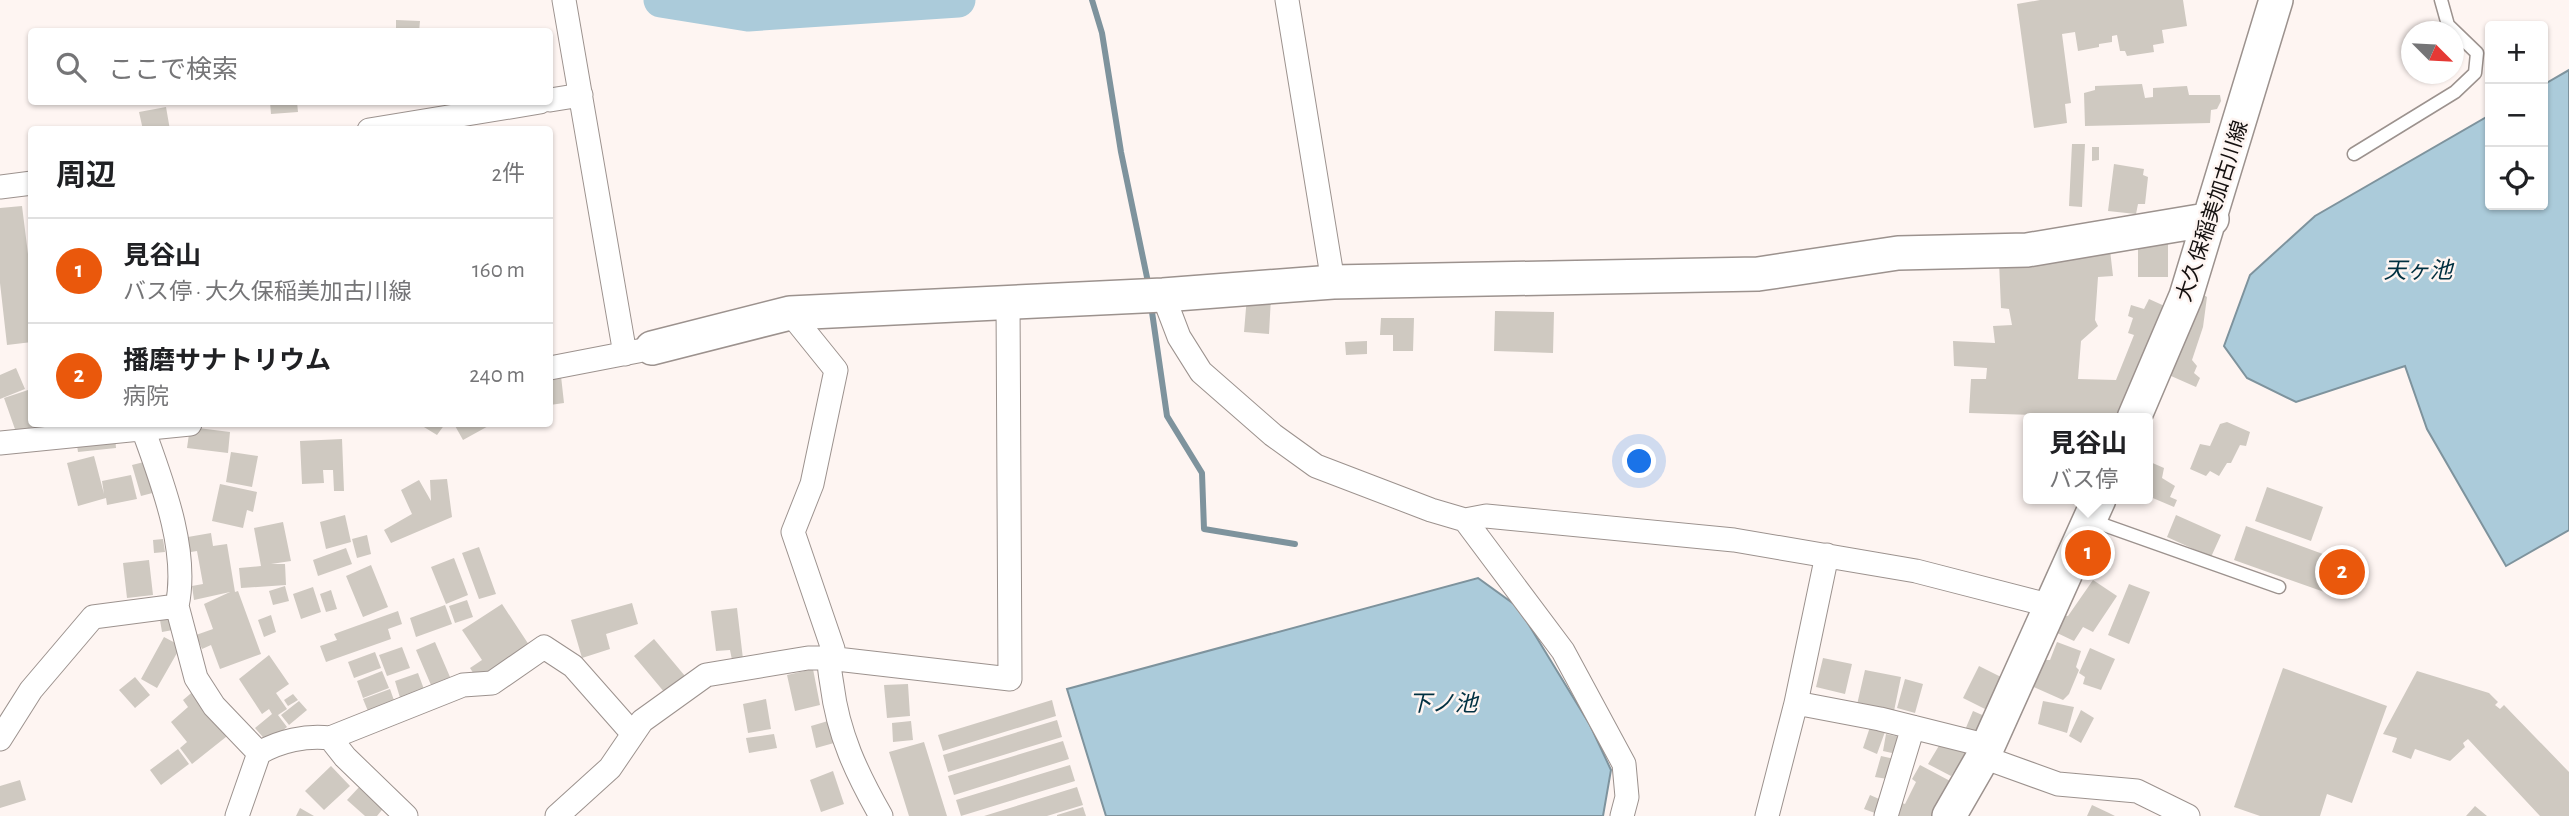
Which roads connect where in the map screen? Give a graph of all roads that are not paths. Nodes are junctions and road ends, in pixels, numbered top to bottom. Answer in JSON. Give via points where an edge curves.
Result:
{"nodes":[{"id":1,"x":564,"y":0,"type":"edge"},
{"id":2,"x":1287,"y":0,"type":"edge"},
{"id":3,"x":2276,"y":0,"type":"edge"},
{"id":4,"x":2441,"y":0,"type":"edge"},
{"id":5,"x":581,"y":95,"type":"junction"},
{"id":6,"x":553,"y":100,"type":"edge"},
{"id":7,"x":522,"y":105,"type":"edge"},
{"id":8,"x":393,"y":126,"type":"edge"},
{"id":9,"x":2354,"y":154,"type":"dead end"},
{"id":10,"x":28,"y":184,"type":"edge"},
{"id":11,"x":0,"y":187,"type":"edge"},
{"id":12,"x":2212,"y":219,"type":"junction"},
{"id":13,"x":1333,"y":282,"type":"junction"},
{"id":14,"x":1150,"y":295,"type":"junction"},
{"id":15,"x":1008,"y":301,"type":"junction"},
{"id":16,"x":790,"y":313,"type":"junction"},
{"id":17,"x":638,"y":351,"type":"junction"},
{"id":18,"x":553,"y":367,"type":"edge"},
{"id":19,"x":2136,"y":413,"type":"edge"},
{"id":20,"x":158,"y":427,"type":"edge"},
{"id":21,"x":0,"y":443,"type":"edge"},
{"id":22,"x":2095,"y":509,"type":"edge"},
{"id":23,"x":1465,"y":520,"type":"junction"},
{"id":24,"x":1827,"y":555,"type":"junction"},
{"id":25,"x":2279,"y":587,"type":"dead end"},
{"id":26,"x":177,"y":606,"type":"junction"},
{"id":27,"x":2052,"y":606,"type":"junction"},
{"id":28,"x":828,"y":658,"type":"junction"},
{"id":29,"x":1796,"y":703,"type":"junction"},
{"id":30,"x":1913,"y":727,"type":"junction"},
{"id":31,"x":633,"y":734,"type":"junction"},
{"id":32,"x":330,"y":738,"type":"junction"},
{"id":33,"x":0,"y":739,"type":"edge"},
{"id":34,"x":1986,"y":752,"type":"junction"},
{"id":35,"x":258,"y":753,"type":"junction"},
{"id":36,"x":237,"y":816,"type":"edge"},
{"id":37,"x":406,"y":816,"type":"edge"},
{"id":38,"x":557,"y":816,"type":"edge"},
{"id":39,"x":881,"y":816,"type":"edge"},
{"id":40,"x":1622,"y":816,"type":"edge"},
{"id":41,"x":1767,"y":816,"type":"edge"},
{"id":42,"x":1886,"y":816,"type":"edge"},
{"id":43,"x":1950,"y":816,"type":"edge"},
{"id":44,"x":2188,"y":816,"type":"edge"}],
"edges":[{"from":1,"to":5,"type":"street"},
{"from":2,"to":13,"type":"street"},
{"from":3,"to":12,"type":"street","name":"大久保稲美加古川線"},
{"from":4,"to":9,"type":"lane","via":[[2448,24],[2477,53],[2475,73],[2455,92]]},
{"from":5,"to":6,"type":"street"},
{"from":5,"to":17,"type":"street"},
{"from":7,"to":8,"type":"street"},
{"from":10,"to":11,"type":"street"},
{"from":12,"to":13,"type":"street","via":[[2027,250],[1898,253],[1758,274]]},
{"from":12,"to":19,"type":"street","name":"大久保稲美加古川線","via":[[2186,296]]},
{"from":13,"to":14,"type":"street"},
{"from":14,"to":15,"type":"street"},
{"from":14,"to":23,"type":"street","via":[[1201,372],[1315,466]]},
{"from":15,"to":16,"type":"street"},
{"from":15,"to":28,"type":"street","via":[[1010,679]]},
{"from":16,"to":17,"type":"street"},
{"from":16,"to":28,"type":"street","via":[[836,370],[812,484],[793,532],[833,649]]},
{"from":17,"to":18,"type":"street"},
{"from":20,"to":21,"type":"street"},
{"from":20,"to":26,"type":"street","via":[[181,587]]},
{"from":22,"to":25,"type":"lane"},
{"from":22,"to":27,"type":"street"},
{"from":23,"to":24,"type":"street","via":[[1486,516],[1734,540]]},
{"from":23,"to":40,"type":"street","via":[[1563,651],[1624,764],[1627,797]]},
{"from":24,"to":27,"type":"street","via":[[1916,570]]},
{"from":24,"to":29,"type":"street"},
{"from":26,"to":33,"type":"street","via":[[93,617],[31,690]]},
{"from":26,"to":35,"type":"street","via":[[196,678],[214,706]]},
{"from":27,"to":34,"type":"street"},
{"from":28,"to":31,"type":"street","via":[[706,675],[642,721]]},
{"from":28,"to":39,"type":"street","via":[[835,715],[853,767]]},
{"from":29,"to":30,"type":"street"},
{"from":29,"to":41,"type":"street"},
{"from":30,"to":34,"type":"street"},
{"from":30,"to":42,"type":"street"},
{"from":31,"to":32,"type":"street","via":[[573,666],[544,647],[492,683],[463,685]]},
{"from":31,"to":38,"type":"street","via":[[610,768]]},
{"from":32,"to":35,"type":"street","via":[[316,736]]},
{"from":32,"to":37,"type":"street"},
{"from":34,"to":43,"type":"street"},
{"from":34,"to":44,"type":"street","via":[[2058,784],[2137,791]]},
{"from":35,"to":36,"type":"street"}]}
